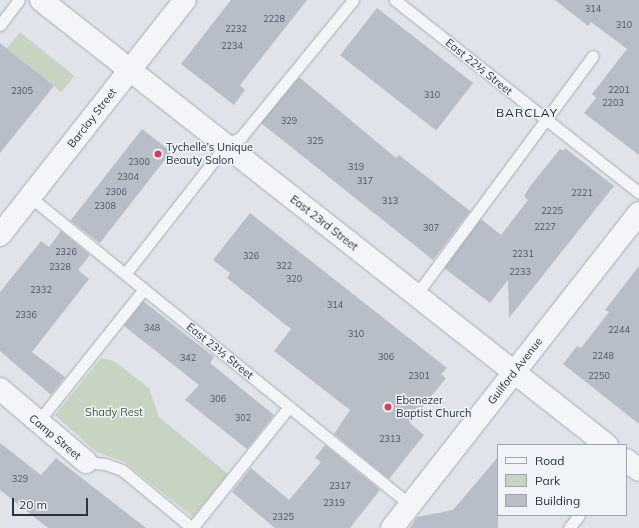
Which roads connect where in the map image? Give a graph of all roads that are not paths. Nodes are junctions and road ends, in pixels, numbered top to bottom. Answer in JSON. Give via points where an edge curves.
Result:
{"nodes":[{"id":1,"x":19,"y":0,"type":"edge"},
{"id":2,"x":41,"y":0,"type":"edge"},
{"id":3,"x":185,"y":0,"type":"edge"},
{"id":4,"x":353,"y":0,"type":"edge"},
{"id":5,"x":395,"y":0,"type":"edge"},
{"id":6,"x":0,"y":24,"type":"edge"},
{"id":7,"x":593,"y":56,"type":"dead end"},
{"id":8,"x":130,"y":70,"type":"junction"},
{"id":9,"x":547,"y":121,"type":"junction"},
{"id":10,"x":226,"y":145,"type":"junction"},
{"id":11,"x":639,"y":193,"type":"edge"},
{"id":12,"x":30,"y":197,"type":"junction"},
{"id":13,"x":639,"y":213,"type":"edge"},
{"id":14,"x":0,"y":235,"type":"edge"},
{"id":15,"x":125,"y":274,"type":"junction"},
{"id":16,"x":144,"y":289,"type":"junction"},
{"id":17,"x":416,"y":295,"type":"junction"},
{"id":18,"x":514,"y":372,"type":"junction"},
{"id":19,"x":0,"y":389,"type":"edge"},
{"id":20,"x":289,"y":406,"type":"junction"},
{"id":21,"x":37,"y":423,"type":"junction"},
{"id":22,"x":606,"y":444,"type":"edge"},
{"id":23,"x":627,"y":461,"type":"edge"},
{"id":24,"x":86,"y":462,"type":"joint"},
{"id":25,"x":639,"y":470,"type":"edge"},
{"id":26,"x":410,"y":504,"type":"junction"},
{"id":27,"x":578,"y":516,"type":"edge"},
{"id":28,"x":192,"y":528,"type":"edge"},
{"id":29,"x":392,"y":528,"type":"edge"},
{"id":30,"x":569,"y":528,"type":"edge"}],
"edges":[{"from":1,"to":6,"type":"lane"},
{"from":2,"to":8,"type":"street","name":"East 23rd Street"},
{"from":3,"to":8,"type":"street","name":"Barclay Street"},
{"from":4,"to":10,"type":"lane","via":[[241,137]]},
{"from":5,"to":9,"type":"lane","name":"East 22½ Street"},
{"from":7,"to":9,"type":"lane"},
{"from":8,"to":10,"type":"street","name":"East 23rd Street"},
{"from":8,"to":12,"type":"street","name":"Barclay Street"},
{"from":9,"to":11,"type":"lane","name":"East 22½ Street"},
{"from":9,"to":17,"type":"lane"},
{"from":10,"to":15,"type":"lane"},
{"from":10,"to":17,"type":"street","name":"East 23rd Street"},
{"from":12,"to":14,"type":"street","name":"Barclay Street"},
{"from":12,"to":15,"type":"lane","name":"East 23½ Street"},
{"from":13,"to":18,"type":"street","name":"Guilford Avenue"},
{"from":15,"to":16,"type":"lane","name":"East 23½ Street"},
{"from":16,"to":20,"type":"lane","name":"East 23½ Street"},
{"from":16,"to":21,"type":"lane"},
{"from":17,"to":18,"type":"street","name":"East 23rd Street"},
{"from":18,"to":22,"type":"street","name":"East 23rd Street"},
{"from":18,"to":26,"type":"street","name":"Guilford Avenue"},
{"from":19,"to":21,"type":"street","name":"Camp Street"},
{"from":20,"to":26,"type":"lane","name":"East 23½ Street"},
{"from":20,"to":28,"type":"lane"},
{"from":21,"to":24,"type":"street","name":"Camp Street"},
{"from":23,"to":25,"type":"street"},
{"from":24,"to":28,"type":"lane","name":"Camp Street","via":[[105,464],[122,470]]},
{"from":26,"to":29,"type":"street","name":"Guilford Avenue"},
{"from":27,"to":30,"type":"lane"}]}
